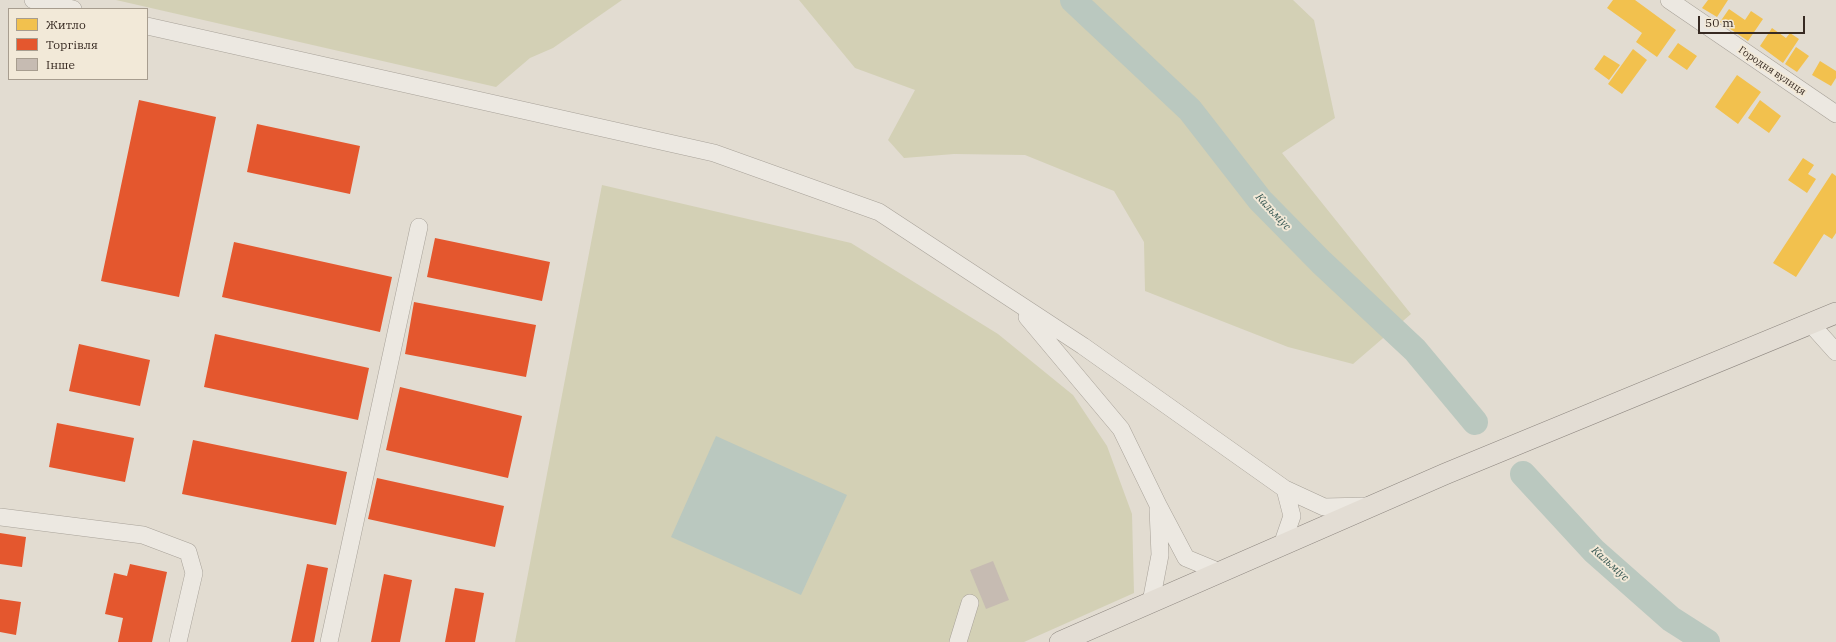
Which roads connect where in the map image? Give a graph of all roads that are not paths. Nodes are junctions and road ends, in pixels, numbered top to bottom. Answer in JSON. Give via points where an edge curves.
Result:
{"nodes":[{"id":1,"x":33,"y":0,"type":"edge"},
{"id":2,"x":1669,"y":0,"type":"edge"},
{"id":3,"x":69,"y":8,"type":"edge"},
{"id":4,"x":148,"y":26,"type":"edge"},
{"id":5,"x":1836,"y":114,"type":"edge"},
{"id":6,"x":419,"y":227,"type":"dead end"},
{"id":7,"x":1017,"y":304,"type":"junction"},
{"id":8,"x":1836,"y":312,"type":"edge"},
{"id":9,"x":1810,"y":323,"type":"junction"},
{"id":10,"x":1836,"y":352,"type":"edge"},
{"id":11,"x":1285,"y":489,"type":"junction"},
{"id":12,"x":1158,"y":505,"type":"junction"},
{"id":13,"x":1370,"y":506,"type":"junction"},
{"id":14,"x":0,"y":517,"type":"edge"},
{"id":15,"x":1282,"y":545,"type":"junction"},
{"id":16,"x":1220,"y":572,"type":"junction"},
{"id":17,"x":1151,"y":602,"type":"junction"},
{"id":18,"x":970,"y":603,"type":"dead end"},
{"id":19,"x":178,"y":642,"type":"edge"},
{"id":20,"x":329,"y":642,"type":"edge"},
{"id":21,"x":958,"y":642,"type":"edge"},
{"id":22,"x":1060,"y":642,"type":"edge"}],
"edges":[{"from":1,"to":3,"type":"street"},
{"from":2,"to":5,"type":"street","name":"Городня вулиця"},
{"from":4,"to":7,"type":"street","via":[[714,153],[879,212]]},
{"from":6,"to":20,"type":"street"},
{"from":7,"to":11,"type":"street","via":[[1083,346]]},
{"from":7,"to":12,"type":"street","via":[[1121,429]]},
{"from":8,"to":9,"type":"main road"},
{"from":9,"to":10,"type":"street"},
{"from":9,"to":13,"type":"main road"},
{"from":11,"to":13,"type":"street","via":[[1324,507]]},
{"from":11,"to":15,"type":"street","via":[[1292,516]]},
{"from":12,"to":16,"type":"street","via":[[1186,558]]},
{"from":12,"to":17,"type":"street","via":[[1160,555]]},
{"from":13,"to":15,"type":"main road"},
{"from":14,"to":19,"type":"street","via":[[143,535],[188,552],[194,573]]},
{"from":15,"to":16,"type":"main road"},
{"from":16,"to":17,"type":"main road"},
{"from":17,"to":22,"type":"main road"},
{"from":18,"to":21,"type":"street"}]}
